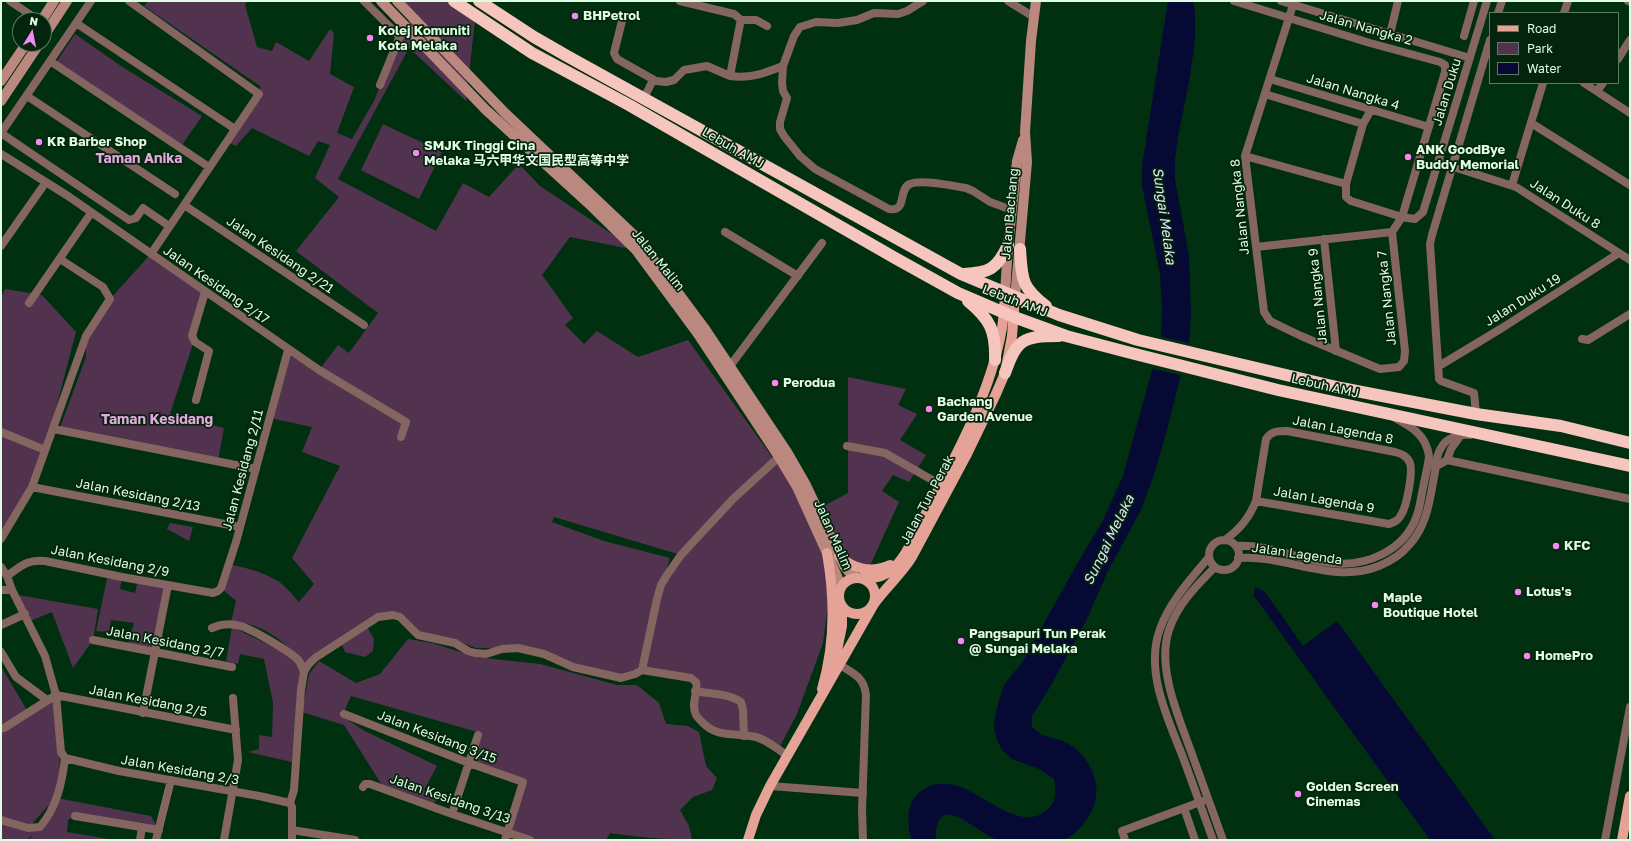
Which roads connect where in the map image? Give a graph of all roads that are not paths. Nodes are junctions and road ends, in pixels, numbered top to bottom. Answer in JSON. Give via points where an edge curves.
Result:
{"nodes":[{"id":1,"x":10,"y":1,"type":"edge"},
{"id":2,"x":54,"y":1,"type":"edge"},
{"id":3,"x":68,"y":1,"type":"edge"},
{"id":4,"x":91,"y":1,"type":"edge"},
{"id":5,"x":129,"y":1,"type":"edge"},
{"id":6,"x":364,"y":1,"type":"edge"},
{"id":7,"x":381,"y":1,"type":"edge"},
{"id":8,"x":397,"y":1,"type":"edge"},
{"id":9,"x":454,"y":1,"type":"edge"},
{"id":10,"x":478,"y":1,"type":"edge"},
{"id":11,"x":680,"y":1,"type":"edge"},
{"id":12,"x":923,"y":1,"type":"edge"},
{"id":13,"x":1008,"y":1,"type":"edge"},
{"id":14,"x":1036,"y":1,"type":"edge"},
{"id":15,"x":1281,"y":1,"type":"edge"},
{"id":16,"x":1398,"y":1,"type":"edge"},
{"id":17,"x":1474,"y":1,"type":"edge"},
{"id":18,"x":1487,"y":1,"type":"edge"},
{"id":19,"x":1502,"y":1,"type":"edge"},
{"id":20,"x":1568,"y":1,"type":"edge"},
{"id":21,"x":1234,"y":2,"type":"edge"},
{"id":22,"x":1293,"y":5,"type":"junction"},
{"id":23,"x":26,"y":12,"type":"edge"},
{"id":24,"x":47,"y":12,"type":"edge"},
{"id":25,"x":1498,"y":12,"type":"edge"},
{"id":26,"x":1564,"y":12,"type":"edge"},
{"id":27,"x":623,"y":17,"type":"dead end"},
{"id":28,"x":1034,"y":17,"type":"junction"},
{"id":29,"x":1288,"y":18,"type":"junction"},
{"id":30,"x":740,"y":20,"type":"junction"},
{"id":31,"x":76,"y":23,"type":"junction"},
{"id":32,"x":52,"y":24,"type":"edge"},
{"id":33,"x":404,"y":26,"type":"junction"},
{"id":34,"x":767,"y":26,"type":"dead end"},
{"id":35,"x":1390,"y":34,"type":"junction"},
{"id":36,"x":400,"y":36,"type":"junction"},
{"id":37,"x":1464,"y":36,"type":"dead end"},
{"id":38,"x":1630,"y":40,"type":"edge"},
{"id":39,"x":1489,"y":43,"type":"edge"},
{"id":40,"x":21,"y":52,"type":"edge"},
{"id":41,"x":34,"y":52,"type":"edge"},
{"id":42,"x":1619,"y":57,"type":"edge"},
{"id":43,"x":1470,"y":58,"type":"junction"},
{"id":44,"x":50,"y":61,"type":"junction"},
{"id":45,"x":783,"y":66,"type":"junction"},
{"id":46,"x":730,"y":76,"type":"junction"},
{"id":47,"x":1270,"y":79,"type":"junction"},
{"id":48,"x":654,"y":80,"type":"junction"},
{"id":49,"x":1,"y":82,"type":"edge"},
{"id":50,"x":1543,"y":84,"type":"edge"},
{"id":51,"x":1585,"y":84,"type":"edge"},
{"id":52,"x":1602,"y":84,"type":"edge"},
{"id":53,"x":380,"y":85,"type":"dead end"},
{"id":54,"x":1597,"y":92,"type":"junction"},
{"id":55,"x":1265,"y":94,"type":"junction"},
{"id":56,"x":27,"y":96,"type":"junction"},
{"id":57,"x":644,"y":98,"type":"junction"},
{"id":58,"x":1,"y":101,"type":"edge"},
{"id":59,"x":1371,"y":110,"type":"junction"},
{"id":60,"x":1630,"y":113,"type":"edge"},
{"id":61,"x":1531,"y":123,"type":"junction"},
{"id":62,"x":1363,"y":124,"type":"junction"},
{"id":63,"x":1429,"y":127,"type":"junction"},
{"id":64,"x":235,"y":129,"type":"junction"},
{"id":65,"x":1025,"y":132,"type":"junction"},
{"id":66,"x":1,"y":133,"type":"edge"},
{"id":67,"x":1,"y":154,"type":"edge"},
{"id":68,"x":1246,"y":156,"type":"junction"},
{"id":69,"x":1438,"y":162,"type":"junction"},
{"id":70,"x":1453,"y":166,"type":"junction"},
{"id":71,"x":209,"y":167,"type":"junction"},
{"id":72,"x":46,"y":182,"type":"junction"},
{"id":73,"x":1512,"y":185,"type":"junction"},
{"id":74,"x":1630,"y":185,"type":"edge"},
{"id":75,"x":1345,"y":187,"type":"junction"},
{"id":76,"x":175,"y":194,"type":"dead end"},
{"id":77,"x":184,"y":205,"type":"junction"},
{"id":78,"x":1012,"y":210,"type":"junction"},
{"id":79,"x":92,"y":214,"type":"junction"},
{"id":80,"x":1402,"y":217,"type":"junction"},
{"id":81,"x":169,"y":226,"type":"junction"},
{"id":82,"x":725,"y":232,"type":"dead end"},
{"id":83,"x":1392,"y":232,"type":"junction"},
{"id":84,"x":1324,"y":239,"type":"junction"},
{"id":85,"x":822,"y":243,"type":"dead end"},
{"id":86,"x":1008,"y":245,"type":"junction"},
{"id":87,"x":1,"y":246,"type":"edge"},
{"id":88,"x":1256,"y":247,"type":"junction"},
{"id":89,"x":1020,"y":249,"type":"junction"},
{"id":90,"x":1619,"y":253,"type":"junction"},
{"id":91,"x":151,"y":254,"type":"junction"},
{"id":92,"x":60,"y":259,"type":"junction"},
{"id":93,"x":1630,"y":260,"type":"edge"},
{"id":94,"x":960,"y":274,"type":"junction"},
{"id":95,"x":798,"y":276,"type":"junction"},
{"id":96,"x":205,"y":292,"type":"junction"},
{"id":97,"x":958,"y":293,"type":"junction"},
{"id":98,"x":1010,"y":296,"type":"junction"},
{"id":99,"x":29,"y":302,"type":"dead end"},
{"id":100,"x":1009,"y":314,"type":"junction"},
{"id":101,"x":1630,"y":314,"type":"edge"},
{"id":102,"x":1059,"y":315,"type":"junction"},
{"id":103,"x":364,"y":325,"type":"dead end"},
{"id":104,"x":1066,"y":336,"type":"junction"},
{"id":105,"x":1582,"y":339,"type":"dead end"},
{"id":106,"x":288,"y":350,"type":"junction"},
{"id":107,"x":1336,"y":351,"type":"junction"},
{"id":108,"x":995,"y":360,"type":"junction"},
{"id":109,"x":730,"y":366,"type":"junction"},
{"id":110,"x":1439,"y":366,"type":"junction"},
{"id":111,"x":1005,"y":373,"type":"junction"},
{"id":112,"x":196,"y":400,"type":"dead end"},
{"id":113,"x":1476,"y":414,"type":"junction"},
{"id":114,"x":1389,"y":415,"type":"junction"},
{"id":115,"x":54,"y":429,"type":"junction"},
{"id":116,"x":1,"y":432,"type":"edge"},
{"id":117,"x":1461,"y":435,"type":"junction"},
{"id":118,"x":1484,"y":435,"type":"junction"},
{"id":119,"x":1630,"y":436,"type":"edge"},
{"id":120,"x":402,"y":437,"type":"dead end"},
{"id":121,"x":1607,"y":438,"type":"junction"},
{"id":122,"x":1630,"y":443,"type":"edge"},
{"id":123,"x":847,"y":446,"type":"dead end"},
{"id":124,"x":46,"y":450,"type":"junction"},
{"id":125,"x":779,"y":457,"type":"junction"},
{"id":126,"x":1447,"y":460,"type":"junction"},
{"id":127,"x":1630,"y":466,"type":"edge"},
{"id":128,"x":1435,"y":467,"type":"junction"},
{"id":129,"x":256,"y":469,"type":"junction"},
{"id":130,"x":941,"y":484,"type":"junction"},
{"id":131,"x":32,"y":487,"type":"junction"},
{"id":132,"x":1630,"y":498,"type":"edge"},
{"id":133,"x":1256,"y":501,"type":"junction"},
{"id":134,"x":1389,"y":524,"type":"joint"},
{"id":135,"x":240,"y":527,"type":"junction"},
{"id":136,"x":1,"y":540,"type":"edge"},
{"id":137,"x":1225,"y":540,"type":"junction"},
{"id":138,"x":1236,"y":546,"type":"junction"},
{"id":139,"x":905,"y":552,"type":"junction"},
{"id":140,"x":827,"y":553,"type":"junction"},
{"id":141,"x":839,"y":556,"type":"junction"},
{"id":142,"x":1209,"y":557,"type":"junction"},
{"id":143,"x":1238,"y":558,"type":"junction"},
{"id":144,"x":1,"y":567,"type":"edge"},
{"id":145,"x":1215,"y":567,"type":"junction"},
{"id":146,"x":7,"y":576,"type":"junction"},
{"id":147,"x":859,"y":578,"type":"junction"},
{"id":148,"x":168,"y":585,"type":"junction"},
{"id":149,"x":1,"y":590,"type":"edge"},
{"id":150,"x":12,"y":590,"type":"junction"},
{"id":151,"x":839,"y":590,"type":"junction"},
{"id":152,"x":213,"y":593,"type":"joint"},
{"id":153,"x":874,"y":604,"type":"junction"},
{"id":154,"x":842,"y":607,"type":"junction"},
{"id":155,"x":25,"y":614,"type":"junction"},
{"id":156,"x":1,"y":625,"type":"edge"},
{"id":157,"x":212,"y":628,"type":"dead end"},
{"id":158,"x":93,"y":640,"type":"dead end"},
{"id":159,"x":1,"y":652,"type":"edge"},
{"id":160,"x":155,"y":652,"type":"junction"},
{"id":161,"x":840,"y":665,"type":"junction"},
{"id":162,"x":232,"y":667,"type":"dead end"},
{"id":163,"x":642,"y":670,"type":"junction"},
{"id":164,"x":304,"y":672,"type":"junction"},
{"id":165,"x":830,"y":681,"type":"junction"},
{"id":166,"x":695,"y":691,"type":"junction"},
{"id":167,"x":56,"y":695,"type":"junction"},
{"id":168,"x":233,"y":698,"type":"dead end"},
{"id":169,"x":48,"y":700,"type":"junction"},
{"id":170,"x":817,"y":704,"type":"junction"},
{"id":171,"x":1630,"y":707,"type":"edge"},
{"id":172,"x":143,"y":713,"type":"junction"},
{"id":173,"x":344,"y":714,"type":"dead end"},
{"id":174,"x":4,"y":728,"type":"dead end"},
{"id":175,"x":236,"y":730,"type":"junction"},
{"id":176,"x":478,"y":735,"type":"dead end"},
{"id":177,"x":744,"y":736,"type":"junction"},
{"id":178,"x":788,"y":756,"type":"junction"},
{"id":179,"x":65,"y":758,"type":"junction"},
{"id":180,"x":469,"y":763,"type":"junction"},
{"id":181,"x":171,"y":780,"type":"junction"},
{"id":182,"x":770,"y":786,"type":"junction"},
{"id":183,"x":363,"y":787,"type":"dead end"},
{"id":184,"x":233,"y":792,"type":"junction"},
{"id":185,"x":863,"y":793,"type":"junction"},
{"id":186,"x":1630,"y":796,"type":"edge"},
{"id":187,"x":1208,"y":799,"type":"junction"},
{"id":188,"x":1199,"y":802,"type":"junction"},
{"id":189,"x":290,"y":803,"type":"junction"},
{"id":190,"x":1184,"y":808,"type":"junction"},
{"id":191,"x":452,"y":814,"type":"junction"},
{"id":192,"x":75,"y":816,"type":"dead end"},
{"id":193,"x":1,"y":820,"type":"edge"},
{"id":194,"x":142,"y":828,"type":"junction"},
{"id":195,"x":159,"y":830,"type":"junction"},
{"id":196,"x":292,"y":830,"type":"junction"},
{"id":197,"x":506,"y":836,"type":"edge"},
{"id":198,"x":140,"y":840,"type":"edge"},
{"id":199,"x":156,"y":840,"type":"edge"},
{"id":200,"x":224,"y":840,"type":"edge"},
{"id":201,"x":292,"y":840,"type":"edge"},
{"id":202,"x":355,"y":840,"type":"edge"},
{"id":203,"x":530,"y":840,"type":"edge"},
{"id":204,"x":748,"y":840,"type":"edge"},
{"id":205,"x":863,"y":840,"type":"edge"},
{"id":206,"x":1125,"y":840,"type":"edge"},
{"id":207,"x":1195,"y":840,"type":"edge"},
{"id":208,"x":1213,"y":840,"type":"edge"},
{"id":209,"x":1223,"y":840,"type":"edge"},
{"id":210,"x":1605,"y":840,"type":"edge"},
{"id":211,"x":1622,"y":840,"type":"edge"}],
"edges":[{"from":1,"to":23,"type":"street"},
{"from":2,"to":24,"type":"main road"},
{"from":3,"to":32,"type":"main road"},
{"from":4,"to":31,"type":"street"},
{"from":5,"to":64,"type":"street","via":[[259,94]]},
{"from":6,"to":36,"type":"street"},
{"from":7,"to":33,"type":"main road","name":"Jalan Malim"},
{"from":8,"to":109,"type":"main road","name":"Jalan Malim","via":[[506,113],[638,239]]},
{"from":9,"to":97,"type":"highway","name":"Lebuh AMJ","via":[[532,53],[629,105]]},
{"from":10,"to":57,"type":"highway","name":"Lebuh AMJ","via":[[541,41]]},
{"from":11,"to":30,"type":"street","via":[[734,14]]},
{"from":12,"to":45,"type":"street","via":[[898,14],[874,14],[844,22],[816,22],[800,27]]},
{"from":13,"to":28,"type":"street"},
{"from":14,"to":28,"type":"main road","name":"Jalan Bachang"},
{"from":15,"to":22,"type":"street"},
{"from":16,"to":35,"type":"street"},
{"from":17,"to":37,"type":"street"},
{"from":18,"to":43,"type":"street","name":"Jalan Duku"},
{"from":19,"to":25,"type":"street"},
{"from":20,"to":26,"type":"street"},
{"from":21,"to":29,"type":"street","name":"Jalan Nangka 2"},
{"from":22,"to":29,"type":"street","name":"Jalan Nangka 8"},
{"from":22,"to":35,"type":"street"},
{"from":27,"to":48,"type":"street","via":[[615,56]]},
{"from":28,"to":65,"type":"main road","name":"Jalan Bachang"},
{"from":29,"to":47,"type":"street","name":"Jalan Nangka 8"},
{"from":29,"to":63,"type":"street","name":"Jalan Nangka 2","via":[[1445,65]]},
{"from":30,"to":34,"type":"street","via":[[756,20]]},
{"from":30,"to":46,"type":"street"},
{"from":31,"to":44,"type":"street"},
{"from":31,"to":64,"type":"street"},
{"from":33,"to":36,"type":"street"},
{"from":33,"to":125,"type":"main road","name":"Jalan Malim","via":[[486,110],[636,250],[698,334]]},
{"from":35,"to":43,"type":"street"},
{"from":36,"to":53,"type":"street"},
{"from":38,"to":42,"type":"street"},
{"from":39,"to":70,"type":"street"},
{"from":40,"to":49,"type":"main road"},
{"from":41,"to":58,"type":"main road"},
{"from":43,"to":69,"type":"street","name":"Jalan Duku"},
{"from":44,"to":56,"type":"street"},
{"from":44,"to":71,"type":"street"},
{"from":45,"to":46,"type":"street","via":[[748,77]]},
{"from":45,"to":78,"type":"street","via":[[782,84],[787,98],[781,114],[780,129],[800,156],[815,169],[889,209],[894,210],[901,205],[905,188],[922,182],[966,188],[990,202]]},
{"from":46,"to":48,"type":"street","via":[[707,66],[684,70],[674,80]]},
{"from":47,"to":55,"type":"street","name":"Jalan Nangka 8"},
{"from":47,"to":59,"type":"street","name":"Jalan Nangka 4"},
{"from":48,"to":57,"type":"street"},
{"from":50,"to":61,"type":"street"},
{"from":51,"to":54,"type":"street"},
{"from":52,"to":54,"type":"street"},
{"from":54,"to":60,"type":"street"},
{"from":55,"to":62,"type":"street"},
{"from":55,"to":68,"type":"street","name":"Jalan Nangka 8"},
{"from":56,"to":66,"type":"street"},
{"from":56,"to":76,"type":"street"},
{"from":57,"to":94,"type":"highway","name":"Lebuh AMJ"},
{"from":59,"to":62,"type":"street"},
{"from":59,"to":63,"type":"street","name":"Jalan Nangka 4"},
{"from":61,"to":73,"type":"street"},
{"from":61,"to":74,"type":"street"},
{"from":62,"to":75,"type":"street"},
{"from":63,"to":80,"type":"street"},
{"from":64,"to":71,"type":"street"},
{"from":65,"to":78,"type":"main road","name":"Jalan Bachang","via":[[1017,161]]},
{"from":65,"to":89,"type":"main road","name":"Jalan Bachang","via":[[1027,162]]},
{"from":66,"to":81,"type":"street","via":[[129,220],[136,218],[143,208]]},
{"from":67,"to":72,"type":"street","name":"Jalan Kesidang 2/17"},
{"from":68,"to":75,"type":"street"},
{"from":68,"to":88,"type":"street","name":"Jalan Nangka 8"},
{"from":69,"to":70,"type":"street","name":"Jalan Duku 8"},
{"from":69,"to":80,"type":"street","name":"Jalan Duku","via":[[1423,212],[1415,219]]},
{"from":70,"to":73,"type":"street","name":"Jalan Duku 8"},
{"from":70,"to":110,"type":"street","via":[[1430,244]]},
{"from":71,"to":77,"type":"street"},
{"from":72,"to":79,"type":"street","name":"Jalan Kesidang 2/17"},
{"from":72,"to":87,"type":"street"},
{"from":73,"to":90,"type":"street","name":"Jalan Duku 8"},
{"from":75,"to":80,"type":"street","via":[[1346,197],[1351,201]]},
{"from":77,"to":81,"type":"street"},
{"from":77,"to":103,"type":"street","name":"Jalan Kesidang 2/21"},
{"from":78,"to":86,"type":"main road","name":"Jalan Bachang"},
{"from":79,"to":91,"type":"street","name":"Jalan Kesidang 2/17"},
{"from":79,"to":92,"type":"street"},
{"from":80,"to":83,"type":"street"},
{"from":81,"to":91,"type":"street"},
{"from":82,"to":95,"type":"street"},
{"from":83,"to":84,"type":"street"},
{"from":83,"to":107,"type":"street","name":"Jalan Nangka 7","via":[[1406,351],[1404,361],[1399,367],[1380,369]]},
{"from":84,"to":88,"type":"street"},
{"from":84,"to":107,"type":"street","name":"Jalan Nangka 9"},
{"from":85,"to":95,"type":"street"},
{"from":86,"to":94,"type":"highway","via":[[999,262],[989,270]]},
{"from":86,"to":98,"type":"main road","name":"Jalan Bachang"},
{"from":88,"to":107,"type":"street","name":"Jalan Nangka 8","via":[[1266,316],[1301,336]]},
{"from":89,"to":98,"type":"main road","name":"Jalan Bachang"},
{"from":89,"to":102,"type":"highway","via":[[1022,274],[1027,290]]},
{"from":90,"to":93,"type":"street","name":"Jalan Duku 8"},
{"from":90,"to":110,"type":"street","name":"Jalan Duku 19"},
{"from":91,"to":96,"type":"street","name":"Jalan Kesidang 2/17"},
{"from":92,"to":99,"type":"street"},
{"from":92,"to":115,"type":"street","via":[[103,287],[110,298],[86,336]]},
{"from":94,"to":98,"type":"highway","name":"Lebuh AMJ"},
{"from":95,"to":109,"type":"street"},
{"from":96,"to":106,"type":"street","name":"Jalan Kesidang 2/17"},
{"from":96,"to":112,"type":"street","via":[[192,336],[195,342],[209,351]]},
{"from":97,"to":100,"type":"highway","name":"Lebuh AMJ"},
{"from":97,"to":108,"type":"highway","via":[[982,313],[989,323],[995,344]]},
{"from":98,"to":100,"type":"main road"},
{"from":98,"to":102,"type":"highway","name":"Lebuh AMJ"},
{"from":100,"to":104,"type":"highway","name":"Lebuh AMJ"},
{"from":100,"to":108,"type":"main road","name":"Jalan Tun Perak","via":[[1001,332]]},
{"from":100,"to":111,"type":"main road","name":"Jalan Tun Perak"},
{"from":101,"to":105,"type":"street","via":[[1588,340]]},
{"from":102,"to":113,"type":"highway","name":"Lebuh AMJ","via":[[1134,339],[1213,358],[1341,388]]},
{"from":104,"to":111,"type":"highway","via":[[1043,336],[1025,340],[1014,351]]},
{"from":104,"to":114,"type":"highway","name":"Lebuh AMJ"},
{"from":106,"to":120,"type":"street","name":"Jalan Kesidang 2/17","via":[[406,422]]},
{"from":106,"to":129,"type":"street","name":"Jalan Kesidang 2/11"},
{"from":108,"to":130,"type":"main road","name":"Jalan Tun Perak","via":[[976,411]]},
{"from":109,"to":141,"type":"main road","name":"Jalan Malim","via":[[806,485]]},
{"from":110,"to":113,"type":"street","via":[[1441,381],[1474,393]]},
{"from":111,"to":153,"type":"main road","name":"Jalan Tun Perak","via":[[966,456],[912,557],[898,578]]},
{"from":113,"to":121,"type":"highway","name":"Lebuh AMJ","via":[[1561,426]]},
{"from":114,"to":118,"type":"highway","name":"Lebuh AMJ"},
{"from":114,"to":138,"type":"street","name":"Jalan Lagenda","via":[[1413,428],[1420,435],[1428,448],[1429,456],[1417,515],[1411,528],[1393,548],[1368,560],[1331,563],[1251,546]]},
{"from":115,"to":124,"type":"street"},
{"from":115,"to":129,"type":"street"},
{"from":116,"to":124,"type":"street"},
{"from":117,"to":118,"type":"street","name":"Jalan Lagenda"},
{"from":117,"to":126,"type":"street"},
{"from":117,"to":128,"type":"street","name":"Jalan Lagenda","via":[[1444,443]]},
{"from":118,"to":127,"type":"highway","name":"Lebuh AMJ"},
{"from":119,"to":121,"type":"highway"},
{"from":121,"to":122,"type":"highway","name":"Lebuh AMJ"},
{"from":123,"to":130,"type":"street","via":[[885,453]]},
{"from":124,"to":131,"type":"street"},
{"from":125,"to":140,"type":"main road","name":"Jalan Malim","via":[[797,487]]},
{"from":125,"to":163,"type":"street","via":[[733,499],[681,555],[667,575],[657,598]]},
{"from":126,"to":128,"type":"street"},
{"from":126,"to":132,"type":"street"},
{"from":128,"to":143,"type":"street","name":"Jalan Lagenda","via":[[1425,520],[1418,533],[1399,555],[1388,562],[1371,569],[1333,573],[1254,558]]},
{"from":129,"to":135,"type":"street","name":"Jalan Kesidang 2/11"},
{"from":130,"to":139,"type":"main road","name":"Jalan Tun Perak"},
{"from":131,"to":135,"type":"street","name":"Jalan Kesidang 2/13"},
{"from":131,"to":136,"type":"street"},
{"from":133,"to":134,"type":"street","name":"Jalan Lagenda 9"},
{"from":133,"to":134,"type":"street","name":"Jalan Lagenda 8","via":[[1266,440],[1273,432],[1287,431],[1395,452],[1407,458],[1411,470],[1404,509],[1401,516]]},
{"from":133,"to":137,"type":"street","via":[[1242,526]]},
{"from":135,"to":152,"type":"street","name":"Jalan Kesidang 2/11","via":[[221,588]]},
{"from":137,"to":138,"type":"street"},
{"from":137,"to":142,"type":"street","via":[[1212,545]]},
{"from":138,"to":143,"type":"street"},
{"from":139,"to":141,"type":"main road","via":[[895,562],[878,570],[868,570],[848,563]]},
{"from":139,"to":147,"type":"main road","name":"Jalan Tun Perak","via":[[889,572],[878,577]]},
{"from":140,"to":151,"type":"main road","name":"Jalan Malim","via":[[839,581]]},
{"from":140,"to":170,"type":"main road","via":[[833,614],[828,660]]},
{"from":141,"to":147,"type":"main road","name":"Jalan Malim","via":[[848,571]]},
{"from":142,"to":145,"type":"street"},
{"from":142,"to":188,"type":"street","via":[[1175,599],[1165,616],[1159,631],[1155,657],[1158,683],[1167,715]]},
{"from":143,"to":145,"type":"street","via":[[1235,565],[1228,569]]},
{"from":144,"to":146,"type":"street"},
{"from":145,"to":187,"type":"street","via":[[1192,591],[1174,619],[1168,632],[1165,659],[1176,710]]},
{"from":146,"to":148,"type":"street","name":"Jalan Kesidang 2/9","via":[[28,562],[36,560]]},
{"from":146,"to":150,"type":"street"},
{"from":147,"to":151,"type":"main road","via":[[845,582]]},
{"from":147,"to":153,"type":"main road","via":[[870,583],[873,588]]},
{"from":148,"to":152,"type":"street","name":"Jalan Kesidang 2/9"},
{"from":148,"to":160,"type":"street"},
{"from":149,"to":150,"type":"street"},
{"from":150,"to":155,"type":"street"},
{"from":151,"to":154,"type":"main road","via":[[838,596]]},
{"from":153,"to":154,"type":"main road","via":[[867,612],[856,615]]},
{"from":153,"to":161,"type":"main road","name":"Jalan Tun Perak"},
{"from":154,"to":165,"type":"main road","name":"Jalan Tun Perak","via":[[842,626]]},
{"from":155,"to":156,"type":"street"},
{"from":155,"to":167,"type":"street","via":[[45,656]]},
{"from":157,"to":164,"type":"street","via":[[230,624],[251,630],[299,660]]},
{"from":158,"to":160,"type":"street","name":"Jalan Kesidang 2/7"},
{"from":159,"to":169,"type":"street","via":[[16,677]]},
{"from":160,"to":162,"type":"street","name":"Jalan Kesidang 2/7"},
{"from":160,"to":172,"type":"street"},
{"from":161,"to":165,"type":"main road","name":"Jalan Tun Perak"},
{"from":161,"to":185,"type":"street","via":[[856,674],[866,687]]},
{"from":163,"to":164,"type":"street","via":[[621,678],[573,667],[544,654],[518,648],[486,654],[475,653],[455,643],[418,635],[400,617],[393,615],[378,617],[315,658]]},
{"from":163,"to":166,"type":"street","via":[[691,678],[696,682]]},
{"from":164,"to":189,"type":"street","via":[[294,790]]},
{"from":165,"to":170,"type":"main road","name":"Jalan Tun Perak"},
{"from":166,"to":177,"type":"street","via":[[693,701],[696,715],[707,727],[717,733]]},
{"from":166,"to":177,"type":"street","via":[[736,698],[741,702]]},
{"from":167,"to":169,"type":"street"},
{"from":167,"to":172,"type":"street","name":"Jalan Kesidang 2/5"},
{"from":167,"to":179,"type":"street","via":[[61,752]]},
{"from":168,"to":175,"type":"street"},
{"from":169,"to":174,"type":"street"},
{"from":170,"to":178,"type":"main road","name":"Jalan Tun Perak"},
{"from":171,"to":210,"type":"street"},
{"from":172,"to":175,"type":"street","name":"Jalan Kesidang 2/5"},
{"from":173,"to":180,"type":"street","name":"Jalan Kesidang 3/15"},
{"from":175,"to":184,"type":"street","via":[[238,760]]},
{"from":176,"to":180,"type":"street"},
{"from":177,"to":178,"type":"street","via":[[757,737]]},
{"from":178,"to":182,"type":"main road","name":"Jalan Tun Perak"},
{"from":179,"to":181,"type":"street","name":"Jalan Kesidang 2/3"},
{"from":179,"to":193,"type":"street","via":[[59,794],[40,827],[28,828]]},
{"from":180,"to":191,"type":"street"},
{"from":180,"to":197,"type":"street","name":"Jalan Kesidang 3/15","via":[[523,782]]},
{"from":181,"to":184,"type":"street","name":"Jalan Kesidang 2/3"},
{"from":181,"to":195,"type":"street"},
{"from":182,"to":185,"type":"street"},
{"from":182,"to":204,"type":"main road","name":"Jalan Tun Perak","via":[[756,815]]},
{"from":183,"to":191,"type":"street","name":"Jalan Kesidang 3/13","via":[[370,784]]},
{"from":184,"to":189,"type":"street","name":"Jalan Kesidang 2/3"},
{"from":184,"to":200,"type":"street"},
{"from":185,"to":205,"type":"street"},
{"from":186,"to":211,"type":"main road"},
{"from":187,"to":188,"type":"street"},
{"from":187,"to":209,"type":"street"},
{"from":188,"to":190,"type":"street"},
{"from":188,"to":208,"type":"street"},
{"from":189,"to":196,"type":"street"},
{"from":190,"to":206,"type":"street","via":[[1122,831]]},
{"from":190,"to":207,"type":"street"},
{"from":191,"to":197,"type":"street","name":"Jalan Kesidang 3/13"},
{"from":192,"to":194,"type":"street"},
{"from":194,"to":195,"type":"street"},
{"from":194,"to":198,"type":"street"},
{"from":195,"to":199,"type":"street"},
{"from":196,"to":201,"type":"street"},
{"from":196,"to":202,"type":"street"},
{"from":197,"to":203,"type":"street","name":"Jalan Kesidang 3/13"}]}
